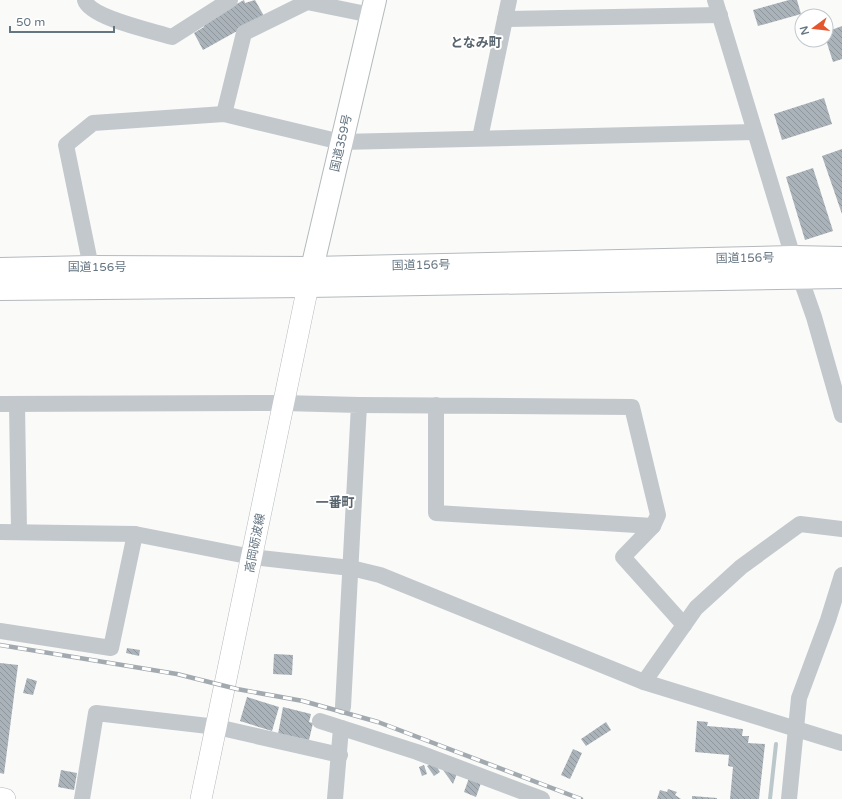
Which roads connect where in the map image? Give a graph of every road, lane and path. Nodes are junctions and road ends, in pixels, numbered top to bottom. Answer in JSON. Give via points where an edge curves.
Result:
{"nodes":[{"id":1,"x":85,"y":0,"type":"edge"},
{"id":2,"x":509,"y":0,"type":"edge"},
{"id":3,"x":221,"y":2,"type":"edge"},
{"id":4,"x":717,"y":7,"type":"edge"},
{"id":5,"x":373,"y":8,"type":"edge"},
{"id":6,"x":505,"y":19,"type":"junction"},
{"id":7,"x":224,"y":114,"type":"junction"},
{"id":8,"x":754,"y":132,"type":"junction"},
{"id":9,"x":480,"y":138,"type":"junction"},
{"id":10,"x":341,"y":142,"type":"junction"},
{"id":11,"x":842,"y":258,"type":"edge"},
{"id":12,"x":91,"y":267,"type":"junction"},
{"id":13,"x":797,"y":267,"type":"junction"},
{"id":14,"x":0,"y":269,"type":"edge"},
{"id":15,"x":310,"y":277,"type":"junction"},
{"id":16,"x":842,"y":277,"type":"edge"},
{"id":17,"x":0,"y":289,"type":"edge"},
{"id":18,"x":838,"y":385,"type":"edge"},
{"id":19,"x":283,"y":403,"type":"junction"},
{"id":20,"x":0,"y":404,"type":"edge"},
{"id":21,"x":17,"y":404,"type":"junction"},
{"id":22,"x":359,"y":405,"type":"junction"},
{"id":23,"x":436,"y":405,"type":"junction"},
{"id":24,"x":842,"y":415,"type":"edge"},
{"id":25,"x":653,"y":526,"type":"junction"},
{"id":26,"x":842,"y":529,"type":"edge"},
{"id":27,"x":19,"y":531,"type":"junction"},
{"id":28,"x":0,"y":532,"type":"edge"},
{"id":29,"x":135,"y":534,"type":"junction"},
{"id":30,"x":252,"y":557,"type":"junction"},
{"id":31,"x":351,"y":568,"type":"junction"},
{"id":32,"x":842,"y":575,"type":"edge"},
{"id":33,"x":684,"y":625,"type":"junction"},
{"id":34,"x":0,"y":631,"type":"edge"},
{"id":35,"x":644,"y":682,"type":"junction"},
{"id":36,"x":343,"y":707,"type":"dead end"},
{"id":37,"x":320,"y":722,"type":"dead end"},
{"id":38,"x":217,"y":727,"type":"junction"},
{"id":39,"x":341,"y":728,"type":"junction"},
{"id":40,"x":795,"y":729,"type":"junction"},
{"id":41,"x":842,"y":743,"type":"edge"},
{"id":42,"x":340,"y":755,"type":"junction"},
{"id":43,"x":0,"y":798,"type":"edge"},
{"id":44,"x":5,"y":799,"type":"edge"},
{"id":45,"x":82,"y":799,"type":"edge"},
{"id":46,"x":201,"y":799,"type":"edge"},
{"id":47,"x":335,"y":799,"type":"edge"},
{"id":48,"x":542,"y":799,"type":"edge"},
{"id":49,"x":789,"y":799,"type":"edge"}],
"edges":[{"from":1,"to":3,"type":"street","via":[[86,5],[99,14],[172,37]]},
{"from":2,"to":6,"type":"street"},
{"from":4,"to":6,"type":"street"},
{"from":4,"to":8,"type":"street"},
{"from":5,"to":7,"type":"street","via":[[307,2],[244,33]]},
{"from":5,"to":10,"type":"highway","name":"国道359号"},
{"from":6,"to":9,"type":"street"},
{"from":7,"to":10,"type":"street"},
{"from":7,"to":12,"type":"street","via":[[93,123],[66,145]]},
{"from":8,"to":9,"type":"street"},
{"from":8,"to":13,"type":"street"},
{"from":9,"to":10,"type":"street"},
{"from":10,"to":15,"type":"highway","name":"国道359号"},
{"from":11,"to":13,"type":"highway","name":"国道156号"},
{"from":12,"to":14,"type":"highway","name":"国道156号"},
{"from":12,"to":15,"type":"highway","name":"国道156号"},
{"from":13,"to":15,"type":"highway","name":"国道156号"},
{"from":13,"to":16,"type":"highway","name":"国道156号"},
{"from":13,"to":18,"type":"street"},
{"from":15,"to":17,"type":"highway","name":"国道156号"},
{"from":15,"to":19,"type":"main road","name":"高岡砺波線"},
{"from":18,"to":24,"type":"street"},
{"from":19,"to":21,"type":"street"},
{"from":19,"to":22,"type":"street"},
{"from":19,"to":30,"type":"main road","name":"高岡砺波線"},
{"from":20,"to":21,"type":"street"},
{"from":21,"to":27,"type":"street"},
{"from":22,"to":23,"type":"street"},
{"from":22,"to":31,"type":"street"},
{"from":23,"to":25,"type":"street","via":[[632,407],[658,515]]},
{"from":23,"to":25,"type":"street","via":[[436,513]]},
{"from":25,"to":33,"type":"street","via":[[623,557]]},
{"from":26,"to":33,"type":"street","via":[[800,524],[741,567],[696,608]]},
{"from":27,"to":28,"type":"street"},
{"from":27,"to":29,"type":"street"},
{"from":29,"to":30,"type":"street"},
{"from":29,"to":34,"type":"street","via":[[112,648]]},
{"from":30,"to":31,"type":"street"},
{"from":30,"to":38,"type":"main road","name":"高岡砺波線"},
{"from":31,"to":35,"type":"street","via":[[380,576]]},
{"from":31,"to":36,"type":"street"},
{"from":32,"to":40,"type":"street","via":[[799,698]]},
{"from":33,"to":35,"type":"street"},
{"from":35,"to":40,"type":"street"},
{"from":37,"to":39,"type":"street"},
{"from":38,"to":42,"type":"street"},
{"from":38,"to":45,"type":"street","via":[[96,713]]},
{"from":38,"to":46,"type":"main road","name":"高岡砺波線"},
{"from":39,"to":42,"type":"street"},
{"from":39,"to":48,"type":"street","via":[[417,752]]},
{"from":40,"to":41,"type":"street"},
{"from":40,"to":49,"type":"street"},
{"from":42,"to":47,"type":"street"},
{"from":43,"to":44,"type":"main road"}]}
